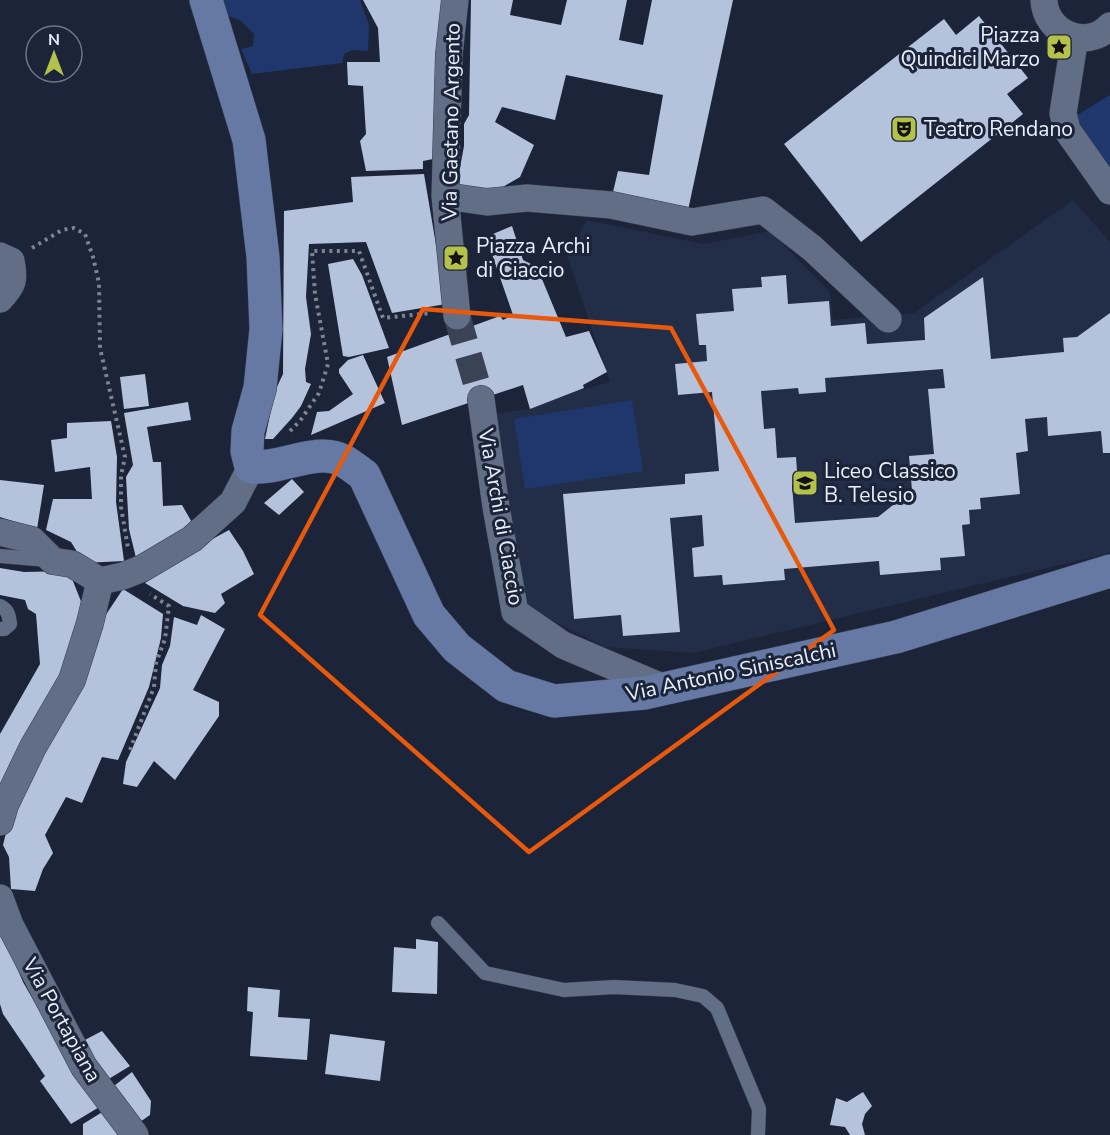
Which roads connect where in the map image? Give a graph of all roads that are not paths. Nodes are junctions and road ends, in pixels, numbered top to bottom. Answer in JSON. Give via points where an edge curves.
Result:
{"nodes":[{"id":1,"x":206,"y":0,"type":"edge"},
{"id":2,"x":455,"y":0,"type":"edge"},
{"id":3,"x":1044,"y":0,"type":"edge"},
{"id":4,"x":1110,"y":26,"type":"edge"},
{"id":5,"x":1075,"y":37,"type":"junction"},
{"id":6,"x":1110,"y":192,"type":"edge"},
{"id":7,"x":445,"y":196,"type":"junction"},
{"id":8,"x":5,"y":259,"type":"edge"},
{"id":9,"x":0,"y":299,"type":"edge"},
{"id":10,"x":448,"y":314,"type":"tunnel mouth"},
{"id":11,"x":888,"y":319,"type":"dead end"},
{"id":12,"x":481,"y":399,"type":"tunnel mouth"},
{"id":13,"x":263,"y":467,"type":"junction"},
{"id":14,"x":0,"y":532,"type":"edge"},
{"id":15,"x":0,"y":556,"type":"edge"},
{"id":16,"x":53,"y":561,"type":"junction"},
{"id":17,"x":1110,"y":571,"type":"edge"},
{"id":18,"x":111,"y":579,"type":"junction"},
{"id":19,"x":0,"y":606,"type":"edge"},
{"id":20,"x":0,"y":629,"type":"edge"},
{"id":21,"x":664,"y":688,"type":"junction"},
{"id":22,"x":0,"y":822,"type":"edge"},
{"id":23,"x":0,"y":898,"type":"edge"},
{"id":24,"x":438,"y":923,"type":"dead end"},
{"id":25,"x":135,"y":1135,"type":"edge"},
{"id":26,"x":758,"y":1135,"type":"edge"}],
"edges":[{"from":1,"to":13,"type":"street","via":[[249,140],[263,257],[266,329],[260,388],[246,451]]},
{"from":2,"to":7,"type":"street","name":"Via Gaetano Argento","via":[[449,55]]},
{"from":3,"to":5,"type":"street","via":[[1049,19],[1058,29]]},
{"from":4,"to":5,"type":"street","via":[[1094,36]]},
{"from":5,"to":6,"type":"street","via":[[1063,113],[1066,130]]},
{"from":7,"to":10,"type":"street","name":"Via Gaetano Argento"},
{"from":7,"to":11,"type":"street","via":[[487,202],[527,198],[611,206],[692,222],[763,210],[812,248]]},
{"from":8,"to":9,"type":"street","via":[[14,275]]},
{"from":12,"to":21,"type":"street","name":"Via Archi di Ciaccio","via":[[515,612],[563,645]]},
{"from":13,"to":18,"type":"street","via":[[233,502],[192,539],[143,568]]},
{"from":13,"to":21,"type":"street","name":"Via Antonio Siniscalchi","via":[[312,456],[331,457],[364,475],[429,615],[457,648],[506,686],[554,701]]},
{"from":14,"to":16,"type":"street","via":[[32,540]]},
{"from":15,"to":16,"type":"lane"},
{"from":16,"to":18,"type":"street"},
{"from":17,"to":21,"type":"street","name":"Via Antonio Siniscalchi","via":[[896,638]]},
{"from":18,"to":22,"type":"street","via":[[90,623],[72,680],[33,747]]},
{"from":19,"to":20,"type":"lane","via":[[9,615],[9,624]]},
{"from":23,"to":25,"type":"street","name":"Via Portapiana","via":[[10,925],[84,1067]]},
{"from":24,"to":26,"type":"lane","via":[[485,974],[564,990],[614,987],[675,990],[703,996],[717,1008],[759,1109]]}]}
